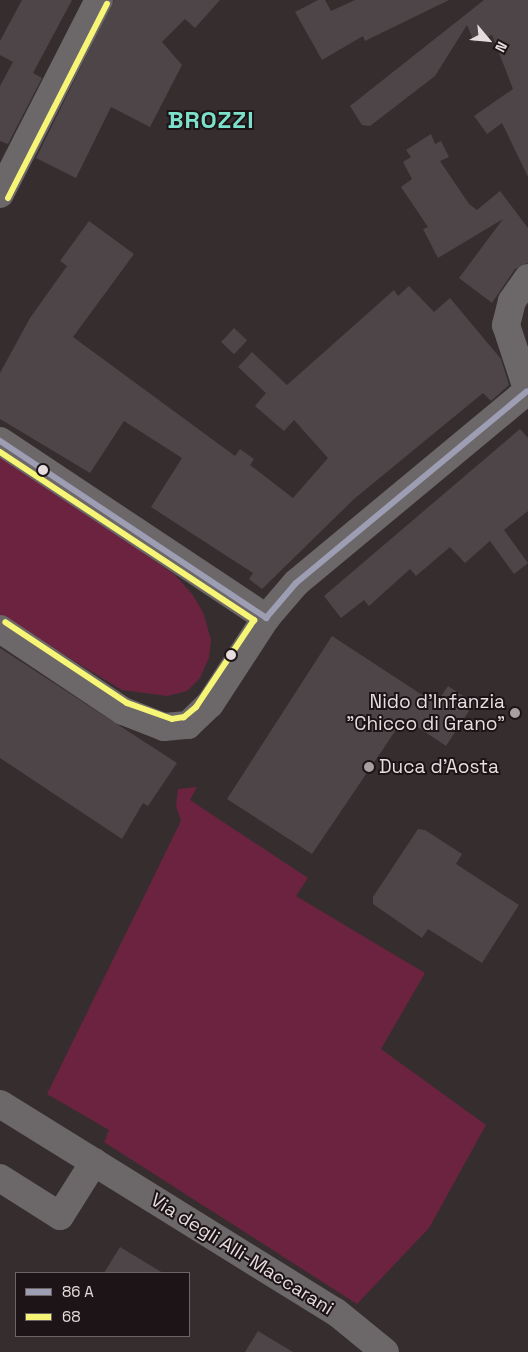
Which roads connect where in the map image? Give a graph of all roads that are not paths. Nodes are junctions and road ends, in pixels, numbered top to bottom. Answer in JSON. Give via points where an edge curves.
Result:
{"nodes":[{"id":1,"x":99,"y":0,"type":"edge"},
{"id":2,"x":0,"y":194,"type":"edge"},
{"id":3,"x":528,"y":278,"type":"edge"},
{"id":4,"x":528,"y":392,"type":"edge"},
{"id":5,"x":0,"y":441,"type":"edge"},
{"id":6,"x":266,"y":618,"type":"junction"},
{"id":7,"x":0,"y":629,"type":"edge"},
{"id":8,"x":2,"y":1111,"type":"edge"},
{"id":9,"x":94,"y":1162,"type":"junction"},
{"id":10,"x":0,"y":1178,"type":"edge"},
{"id":11,"x":385,"y":1352,"type":"edge"}],
"edges":[{"from":1,"to":2,"type":"street"},
{"from":3,"to":4,"type":"street","via":[[512,301],[506,325]]},
{"from":4,"to":6,"type":"street","via":[[296,583]]},
{"from":5,"to":6,"type":"street"},
{"from":6,"to":7,"type":"street","via":[[203,713],[188,726],[171,728],[123,711]]},
{"from":8,"to":9,"type":"street","name":"Via degli Alli-Maccarani"},
{"from":9,"to":10,"type":"street","via":[[60,1216]]},
{"from":9,"to":11,"type":"street","name":"Via degli Alli-Maccarani","via":[[336,1312]]}]}
